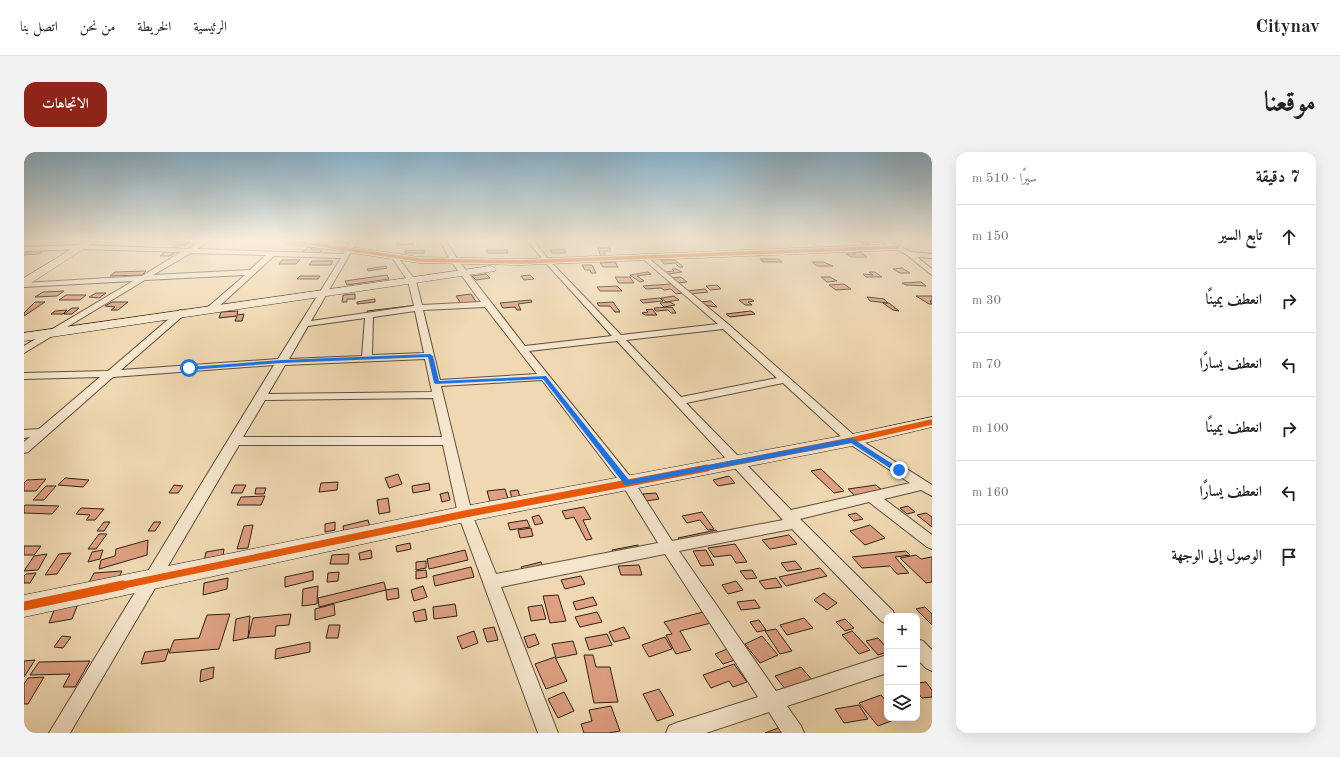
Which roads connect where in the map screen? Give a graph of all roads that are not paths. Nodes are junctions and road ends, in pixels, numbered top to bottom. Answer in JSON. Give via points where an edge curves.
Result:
{"nodes":[{"id":1,"x":50,"y":267,"type":"edge"},
{"id":2,"x":162,"y":267,"type":"edge"},
{"id":3,"x":257,"y":267,"type":"edge"},
{"id":4,"x":339,"y":267,"type":"edge"},
{"id":5,"x":402,"y":267,"type":"edge"},
{"id":6,"x":460,"y":267,"type":"edge"},
{"id":7,"x":498,"y":267,"type":"edge"},
{"id":8,"x":552,"y":267,"type":"edge"},
{"id":9,"x":656,"y":267,"type":"edge"},
{"id":10,"x":252,"y":272,"type":"junction"},
{"id":11,"x":465,"y":274,"type":"junction"},
{"id":12,"x":144,"y":278,"type":"junction"},
{"id":13,"x":412,"y":281,"type":"junction"},
{"id":14,"x":24,"y":284,"type":"edge"},
{"id":15,"x":325,"y":293,"type":"junction"},
{"id":16,"x":488,"y":304,"type":"junction"},
{"id":17,"x":419,"y":308,"type":"junction"},
{"id":18,"x":211,"y":309,"type":"junction"},
{"id":19,"x":181,"y":313,"type":"junction"},
{"id":20,"x":369,"y":315,"type":"junction"},
{"id":21,"x":306,"y":324,"type":"junction"},
{"id":22,"x":725,"y":326,"type":"junction"},
{"id":23,"x":52,"y":333,"type":"junction"},
{"id":24,"x":24,"y":337,"type":"edge"},
{"id":25,"x":619,"y":338,"type":"junction"},
{"id":26,"x":523,"y":349,"type":"junction"},
{"id":27,"x":24,"y":350,"type":"edge"},
{"id":28,"x":430,"y":356,"type":"junction"},
{"id":29,"x":367,"y":358,"type":"junction"},
{"id":30,"x":282,"y":362,"type":"junction"},
{"id":31,"x":111,"y":374,"type":"junction"},
{"id":32,"x":24,"y":376,"type":"edge"},
{"id":33,"x":544,"y":377,"type":"junction"},
{"id":34,"x":784,"y":380,"type":"junction"},
{"id":35,"x":438,"y":389,"type":"junction"},
{"id":36,"x":261,"y":397,"type":"junction"},
{"id":37,"x":678,"y":402,"type":"junction"},
{"id":38,"x":932,"y":422,"type":"edge"},
{"id":39,"x":42,"y":433,"type":"junction"},
{"id":40,"x":24,"y":434,"type":"edge"},
{"id":41,"x":852,"y":440,"type":"junction"},
{"id":42,"x":234,"y":441,"type":"junction"},
{"id":43,"x":449,"y":441,"type":"junction"},
{"id":44,"x":24,"y":449,"type":"edge"},
{"id":45,"x":735,"y":462,"type":"junction"},
{"id":46,"x":628,"y":483,"type":"junction"},
{"id":47,"x":927,"y":488,"type":"edge"},
{"id":48,"x":872,"y":497,"type":"junction"},
{"id":49,"x":465,"y":514,"type":"junction"},
{"id":50,"x":792,"y":520,"type":"junction"},
{"id":51,"x":932,"y":543,"type":"edge"},
{"id":52,"x":668,"y":547,"type":"junction"},
{"id":53,"x":150,"y":581,"type":"junction"},
{"id":54,"x":491,"y":582,"type":"junction"},
{"id":55,"x":24,"y":606,"type":"edge"},
{"id":56,"x":884,"y":613,"type":"edge"},
{"id":57,"x":884,"y":665,"type":"edge"},
{"id":58,"x":773,"y":702,"type":"junction"},
{"id":59,"x":59,"y":733,"type":"edge"},
{"id":60,"x":548,"y":733,"type":"edge"},
{"id":61,"x":676,"y":733,"type":"edge"},
{"id":62,"x":794,"y":733,"type":"edge"}],
"edges":[{"from":1,"to":14,"type":"street"},
{"from":2,"to":12,"type":"street"},
{"from":3,"to":10,"type":"street"},
{"from":4,"to":15,"type":"street"},
{"from":5,"to":13,"type":"street"},
{"from":6,"to":11,"type":"street"},
{"from":7,"to":11,"type":"street"},
{"from":8,"to":25,"type":"street"},
{"from":9,"to":22,"type":"street"},
{"from":10,"to":12,"type":"street"},
{"from":10,"to":18,"type":"street"},
{"from":11,"to":13,"type":"street"},
{"from":11,"to":16,"type":"street"},
{"from":12,"to":14,"type":"street"},
{"from":12,"to":23,"type":"street"},
{"from":13,"to":15,"type":"street"},
{"from":13,"to":17,"type":"street"},
{"from":15,"to":18,"type":"street"},
{"from":15,"to":21,"type":"street"},
{"from":16,"to":17,"type":"street"},
{"from":16,"to":26,"type":"street"},
{"from":17,"to":20,"type":"street"},
{"from":17,"to":28,"type":"street"},
{"from":18,"to":19,"type":"street"},
{"from":19,"to":23,"type":"street"},
{"from":19,"to":31,"type":"street"},
{"from":20,"to":21,"type":"street"},
{"from":20,"to":29,"type":"street"},
{"from":21,"to":30,"type":"street"},
{"from":22,"to":25,"type":"street"},
{"from":22,"to":34,"type":"street"},
{"from":23,"to":24,"type":"street"},
{"from":23,"to":27,"type":"street"},
{"from":25,"to":26,"type":"street"},
{"from":25,"to":37,"type":"street"},
{"from":26,"to":33,"type":"street"},
{"from":28,"to":29,"type":"street"},
{"from":28,"to":35,"type":"street"},
{"from":29,"to":30,"type":"street"},
{"from":30,"to":31,"type":"street"},
{"from":30,"to":36,"type":"street"},
{"from":31,"to":32,"type":"street"},
{"from":31,"to":39,"type":"street"},
{"from":33,"to":35,"type":"street"},
{"from":33,"to":46,"type":"street"},
{"from":34,"to":37,"type":"street"},
{"from":34,"to":41,"type":"street"},
{"from":35,"to":36,"type":"street"},
{"from":35,"to":43,"type":"street"},
{"from":36,"to":42,"type":"street"},
{"from":37,"to":45,"type":"street"},
{"from":38,"to":41,"type":"street"},
{"from":39,"to":40,"type":"street"},
{"from":39,"to":44,"type":"street"},
{"from":41,"to":45,"type":"street"},
{"from":41,"to":47,"type":"street"},
{"from":42,"to":43,"type":"street"},
{"from":42,"to":53,"type":"street"},
{"from":43,"to":49,"type":"street"},
{"from":45,"to":46,"type":"street"},
{"from":45,"to":50,"type":"street"},
{"from":46,"to":49,"type":"street"},
{"from":46,"to":52,"type":"street"},
{"from":47,"to":48,"type":"street"},
{"from":48,"to":50,"type":"street"},
{"from":48,"to":51,"type":"street"},
{"from":49,"to":53,"type":"street"},
{"from":49,"to":54,"type":"street"},
{"from":50,"to":52,"type":"street"},
{"from":50,"to":56,"type":"street"},
{"from":52,"to":54,"type":"street"},
{"from":52,"to":58,"type":"street"},
{"from":53,"to":55,"type":"street"},
{"from":53,"to":59,"type":"street"},
{"from":54,"to":60,"type":"street"},
{"from":57,"to":58,"type":"street"},
{"from":58,"to":61,"type":"street"},
{"from":58,"to":62,"type":"street"}]}
